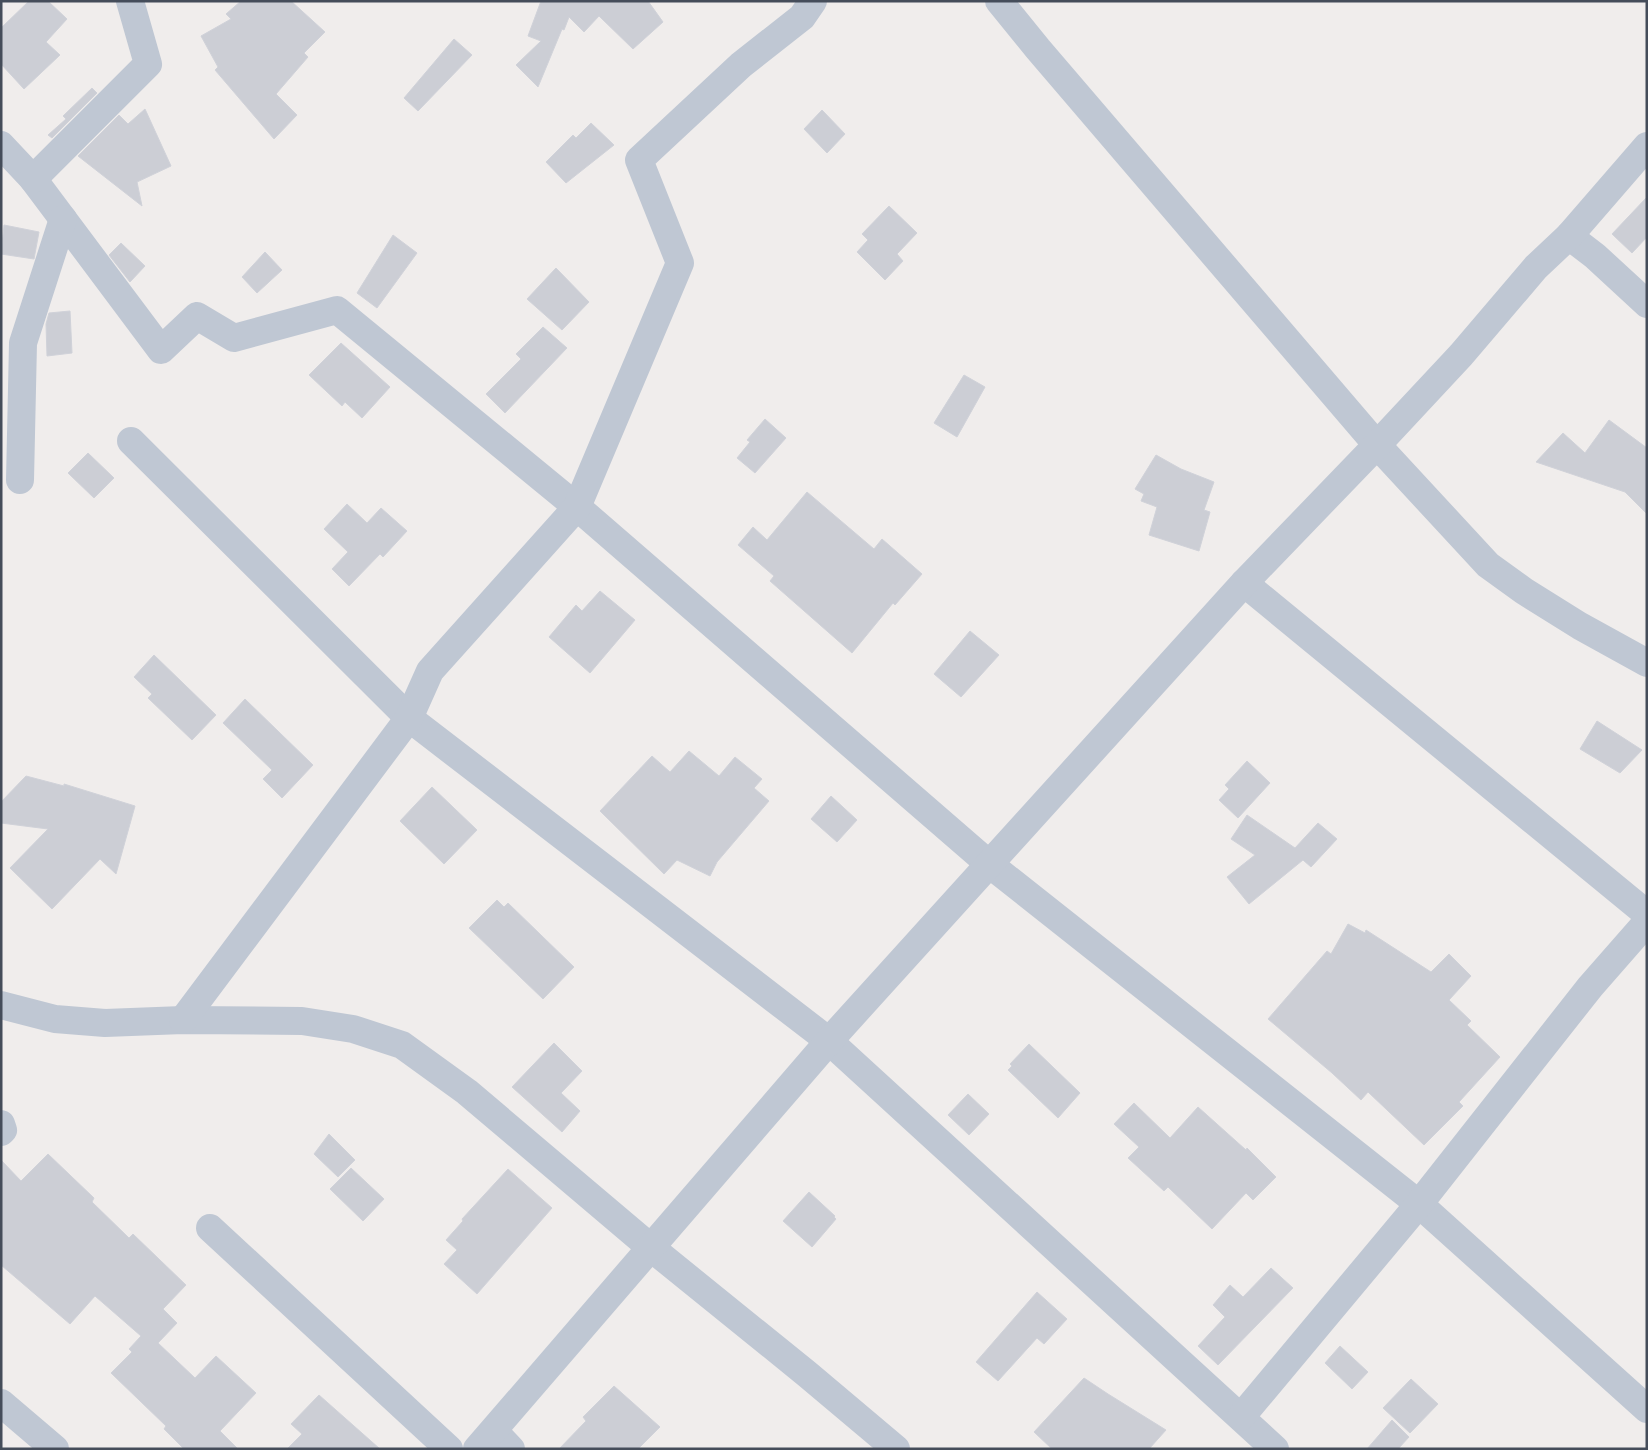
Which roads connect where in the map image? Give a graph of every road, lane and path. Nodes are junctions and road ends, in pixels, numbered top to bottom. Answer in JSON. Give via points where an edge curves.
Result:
{"nodes":[{"id":1,"x":130,"y":1,"type":"edge"},
{"id":2,"x":813,"y":1,"type":"edge"},
{"id":3,"x":999,"y":1,"type":"edge"},
{"id":4,"x":1,"y":145,"type":"edge"},
{"id":5,"x":1647,"y":146,"type":"edge"},
{"id":6,"x":33,"y":179,"type":"junction"},
{"id":7,"x":63,"y":219,"type":"junction"},
{"id":8,"x":1569,"y":236,"type":"junction"},
{"id":9,"x":1647,"y":304,"type":"edge"},
{"id":10,"x":131,"y":441,"type":"dead end"},
{"id":11,"x":1377,"y":445,"type":"junction"},
{"id":12,"x":20,"y":480,"type":"dead end"},
{"id":13,"x":577,"y":507,"type":"junction"},
{"id":14,"x":1244,"y":582,"type":"junction"},
{"id":15,"x":1647,"y":662,"type":"edge"},
{"id":16,"x":409,"y":718,"type":"junction"},
{"id":17,"x":988,"y":863,"type":"junction"},
{"id":18,"x":1647,"y":914,"type":"edge"},
{"id":19,"x":1647,"y":922,"type":"edge"},
{"id":20,"x":1,"y":1005,"type":"edge"},
{"id":21,"x":183,"y":1020,"type":"junction"},
{"id":22,"x":829,"y":1041,"type":"junction"},
{"id":23,"x":1,"y":1124,"type":"edge"},
{"id":24,"x":1,"y":1132,"type":"edge"},
{"id":25,"x":1420,"y":1204,"type":"junction"},
{"id":26,"x":210,"y":1228,"type":"dead end"},
{"id":27,"x":650,"y":1247,"type":"junction"},
{"id":28,"x":1,"y":1403,"type":"edge"},
{"id":29,"x":1647,"y":1409,"type":"edge"},
{"id":30,"x":1241,"y":1417,"type":"junction"},
{"id":31,"x":494,"y":1443,"type":"edge"},
{"id":32,"x":55,"y":1449,"type":"edge"},
{"id":33,"x":449,"y":1449,"type":"edge"},
{"id":34,"x":896,"y":1449,"type":"edge"},
{"id":35,"x":1275,"y":1449,"type":"edge"}],
"edges":[{"from":1,"to":6,"type":"street","via":[[148,64]]},
{"from":2,"to":13,"type":"street","via":[[802,17],[741,65],[639,160],[680,263]]},
{"from":3,"to":11,"type":"street"},
{"from":4,"to":6,"type":"street"},
{"from":5,"to":8,"type":"street"},
{"from":6,"to":7,"type":"street"},
{"from":7,"to":12,"type":"street","via":[[24,343]]},
{"from":7,"to":13,"type":"street","via":[[160,350],[197,316],[234,338],[337,310]]},
{"from":8,"to":9,"type":"street"},
{"from":8,"to":11,"type":"street","via":[[1536,267],[1461,355]]},
{"from":10,"to":16,"type":"street"},
{"from":11,"to":14,"type":"street"},
{"from":11,"to":15,"type":"street","via":[[1488,565],[1580,626]]},
{"from":13,"to":16,"type":"street","via":[[430,671]]},
{"from":13,"to":17,"type":"street"},
{"from":14,"to":17,"type":"street"},
{"from":14,"to":18,"type":"street"},
{"from":16,"to":21,"type":"street"},
{"from":16,"to":22,"type":"street"},
{"from":17,"to":22,"type":"street"},
{"from":17,"to":25,"type":"street"},
{"from":19,"to":25,"type":"street","via":[[1590,987]]},
{"from":20,"to":21,"type":"street","via":[[55,1019],[105,1023]]},
{"from":21,"to":27,"type":"street","via":[[302,1021],[353,1029],[402,1045],[467,1092]]},
{"from":22,"to":27,"type":"street"},
{"from":22,"to":30,"type":"street"},
{"from":23,"to":24,"type":"street"},
{"from":25,"to":29,"type":"street"},
{"from":25,"to":30,"type":"street"},
{"from":26,"to":33,"type":"street"},
{"from":27,"to":31,"type":"street"},
{"from":27,"to":34,"type":"street"},
{"from":28,"to":32,"type":"street"},
{"from":30,"to":35,"type":"street"}]}
